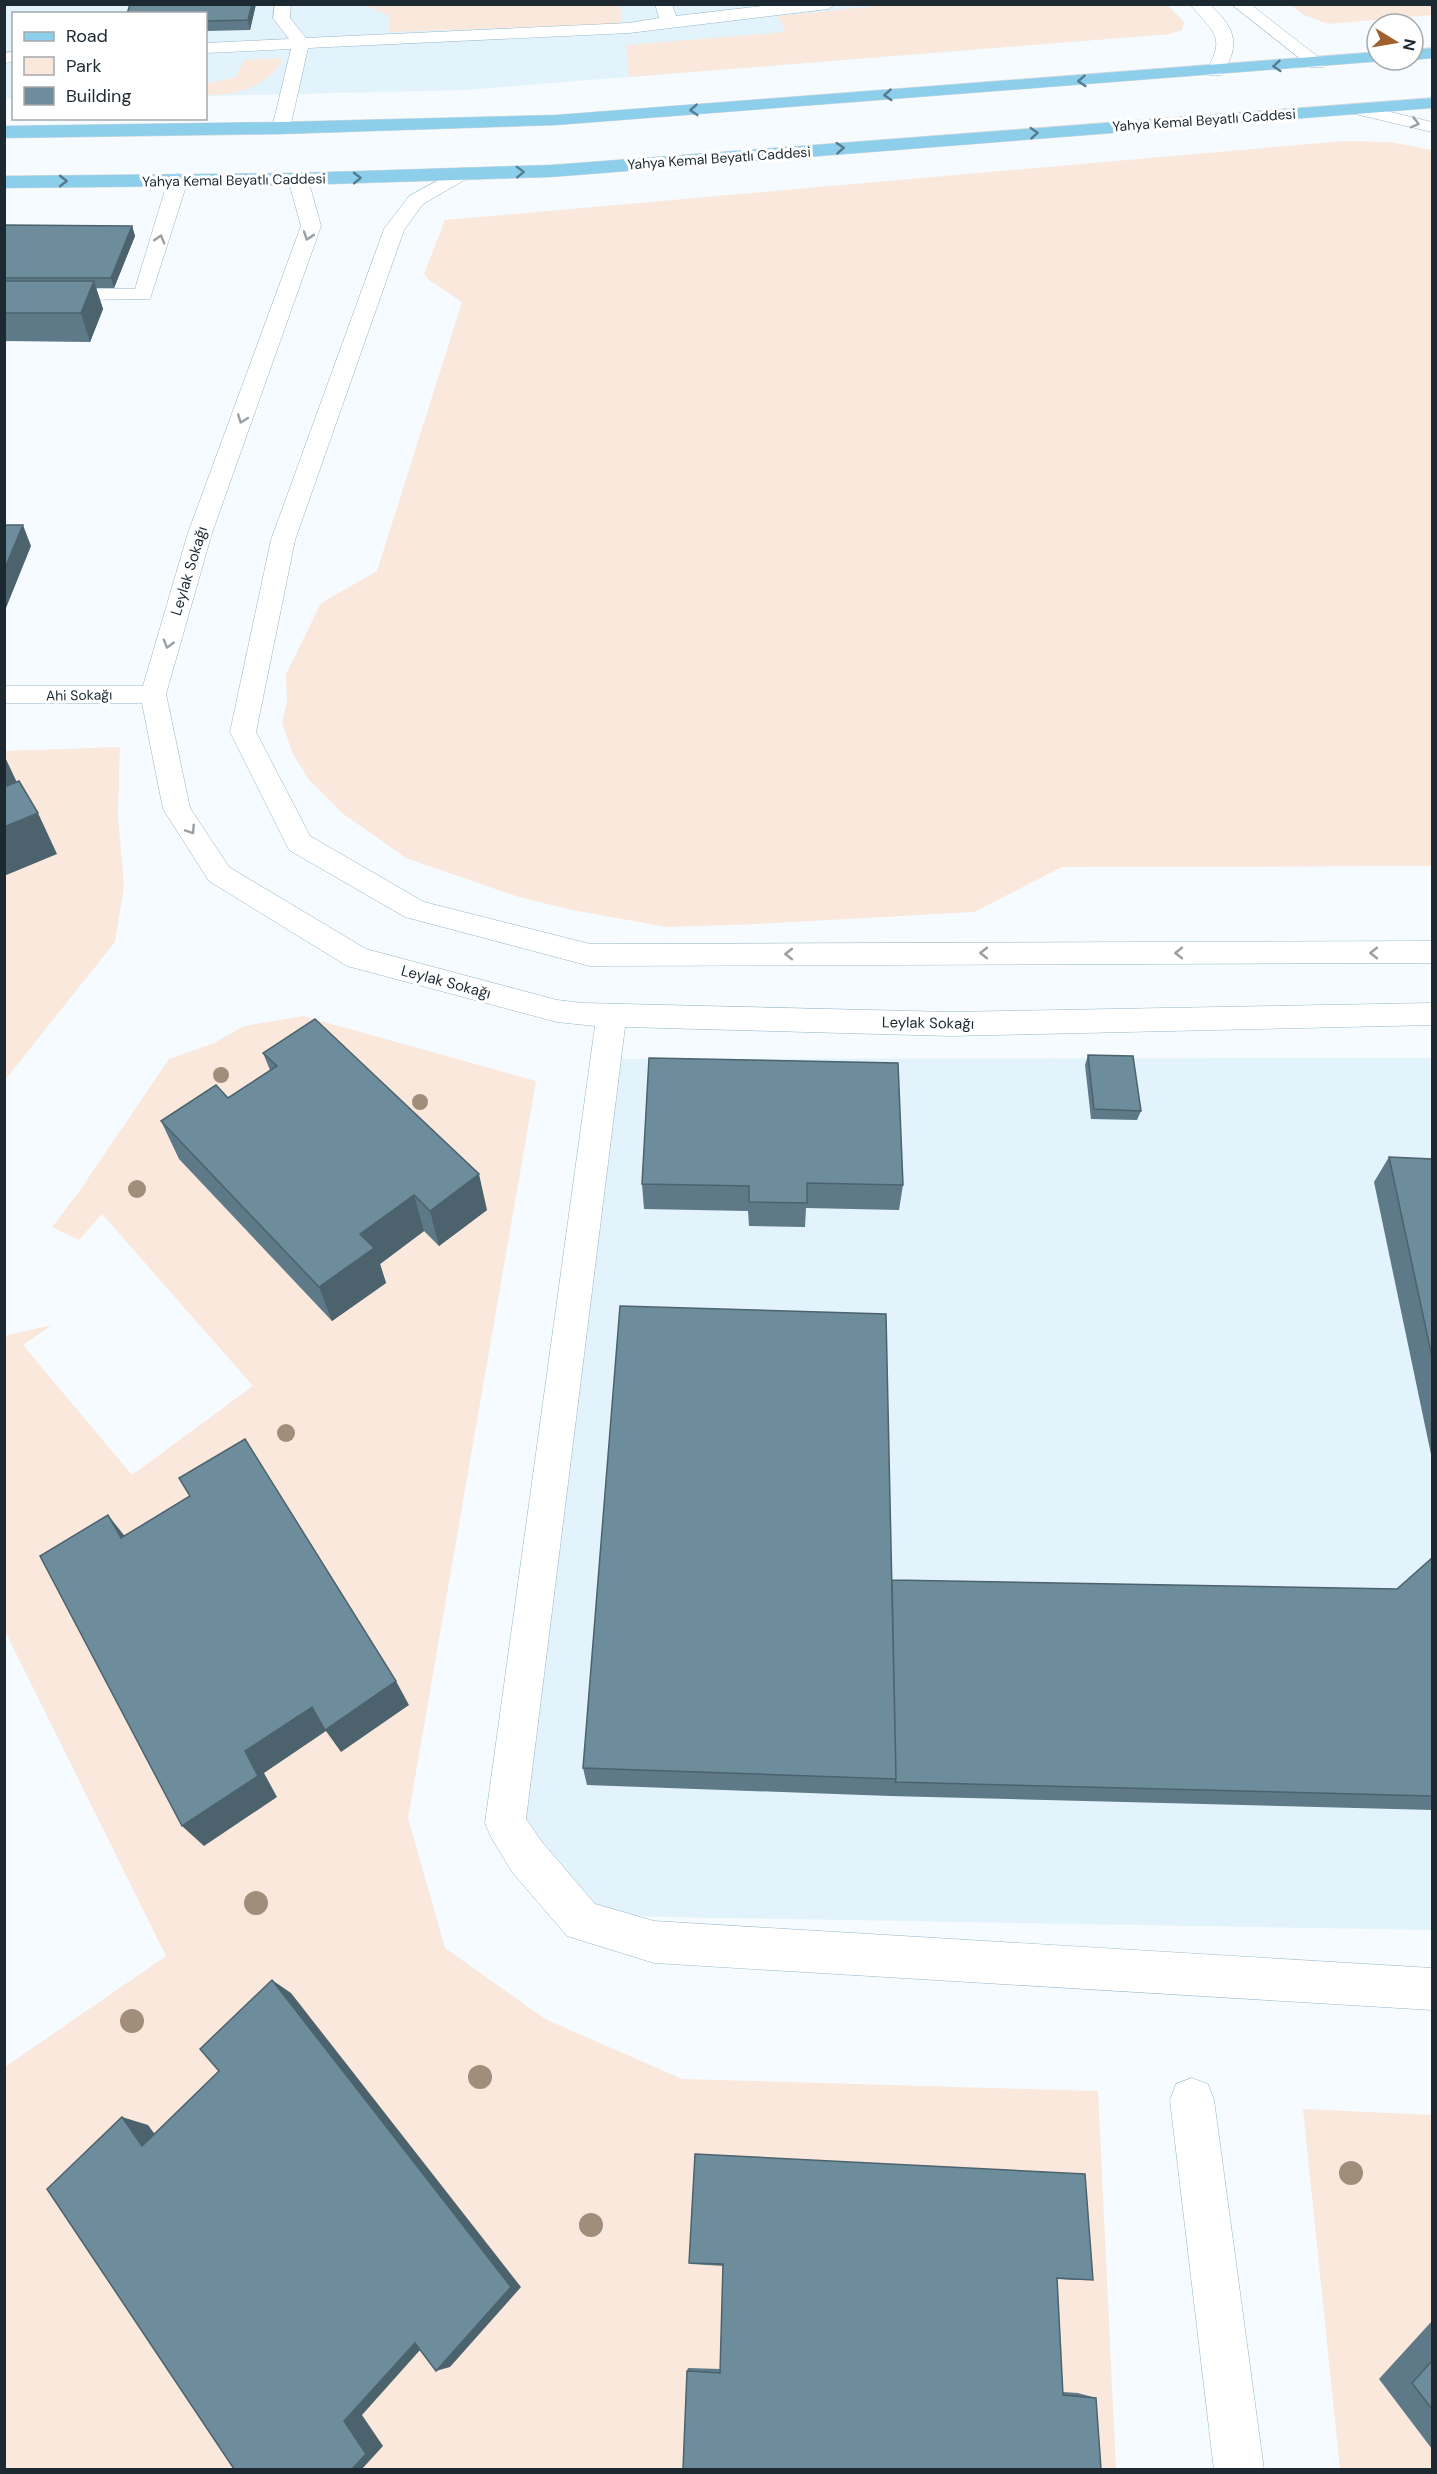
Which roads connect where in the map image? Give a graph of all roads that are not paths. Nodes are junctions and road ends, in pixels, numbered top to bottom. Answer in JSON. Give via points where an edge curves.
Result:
{"nodes":[{"id":1,"x":283,"y":4,"type":"edge"},
{"id":2,"x":663,"y":4,"type":"edge"},
{"id":3,"x":828,"y":4,"type":"edge"},
{"id":4,"x":1198,"y":4,"type":"edge"},
{"id":5,"x":1239,"y":4,"type":"edge"},
{"id":6,"x":669,"y":22,"type":"junction"},
{"id":7,"x":301,"y":43,"type":"junction"},
{"id":8,"x":207,"y":48,"type":"edge"},
{"id":9,"x":1365,"y":58,"type":"edge"},
{"id":10,"x":1317,"y":63,"type":"junction"},
{"id":11,"x":1215,"y":71,"type":"junction"},
{"id":12,"x":1432,"y":103,"type":"edge"},
{"id":13,"x":1358,"y":109,"type":"junction"},
{"id":14,"x":1432,"y":127,"type":"edge"},
{"id":15,"x":281,"y":128,"type":"junction"},
{"id":16,"x":4,"y":132,"type":"edge"},
{"id":17,"x":44,"y":132,"type":"junction"},
{"id":18,"x":4,"y":149,"type":"edge"},
{"id":19,"x":461,"y":174,"type":"junction"},
{"id":20,"x":298,"y":179,"type":"junction"},
{"id":21,"x":178,"y":180,"type":"junction"},
{"id":22,"x":4,"y":182,"type":"edge"},
{"id":23,"x":4,"y":295,"type":"edge"},
{"id":24,"x":153,"y":694,"type":"junction"},
{"id":25,"x":4,"y":695,"type":"edge"},
{"id":26,"x":1432,"y":952,"type":"edge"},
{"id":27,"x":1432,"y":1014,"type":"edge"},
{"id":28,"x":611,"y":1016,"type":"junction"},
{"id":29,"x":1432,"y":1989,"type":"edge"},
{"id":30,"x":1192,"y":2100,"type":"dead end"},
{"id":31,"x":1239,"y":2469,"type":"edge"}],
"edges":[{"from":1,"to":7,"type":"street","via":[[281,18]]},
{"from":2,"to":6,"type":"street"},
{"from":3,"to":6,"type":"street"},
{"from":4,"to":11,"type":"street","via":[[1225,35],[1224,54]]},
{"from":5,"to":10,"type":"street"},
{"from":6,"to":7,"type":"street","via":[[629,28]]},
{"from":7,"to":8,"type":"street"},
{"from":7,"to":15,"type":"street"},
{"from":9,"to":10,"type":"main road"},
{"from":10,"to":11,"type":"main road","one_way":true},
{"from":11,"to":15,"type":"main road","one_way":true,"via":[[556,120]]},
{"from":12,"to":13,"type":"main road","name":"Yahya Kemal Beyatlı Caddesi"},
{"from":13,"to":14,"type":"street","one_way":true},
{"from":19,"to":13,"type":"main road","name":"Yahya Kemal Beyatlı Caddesi","one_way":true,"via":[[551,171]]},
{"from":15,"to":17,"type":"main road"},
{"from":16,"to":17,"type":"main road"},
{"from":17,"to":18,"type":"main road"},
{"from":20,"to":19,"type":"main road","name":"Yahya Kemal Beyatlı Caddesi","one_way":true},
{"from":26,"to":19,"type":"street","one_way":true,"via":[[590,955],[415,910],[299,843],[243,732],[283,540],[394,229],[416,200]]},
{"from":20,"to":21,"type":"main road","name":"Yahya Kemal Beyatlı Caddesi"},
{"from":20,"to":24,"type":"street","name":"Leylak Sokağı","one_way":true,"via":[[311,226],[200,533]]},
{"from":22,"to":21,"type":"main road","name":"Yahya Kemal Beyatlı Caddesi","one_way":true},
{"from":23,"to":21,"type":"street","one_way":true,"via":[[143,295]]},
{"from":24,"to":25,"type":"street","name":"Ahi Sokağı"},
{"from":24,"to":28,"type":"street","name":"Leylak Sokağı","one_way":true,"via":[[177,809],[219,874],[357,958],[557,1011]]},
{"from":27,"to":28,"type":"street","name":"Leylak Sokağı","via":[[951,1024]]},
{"from":28,"to":29,"type":"street","via":[[505,1823],[527,1857],[582,1921],[654,1942]]},
{"from":30,"to":31,"type":"street"}]}
